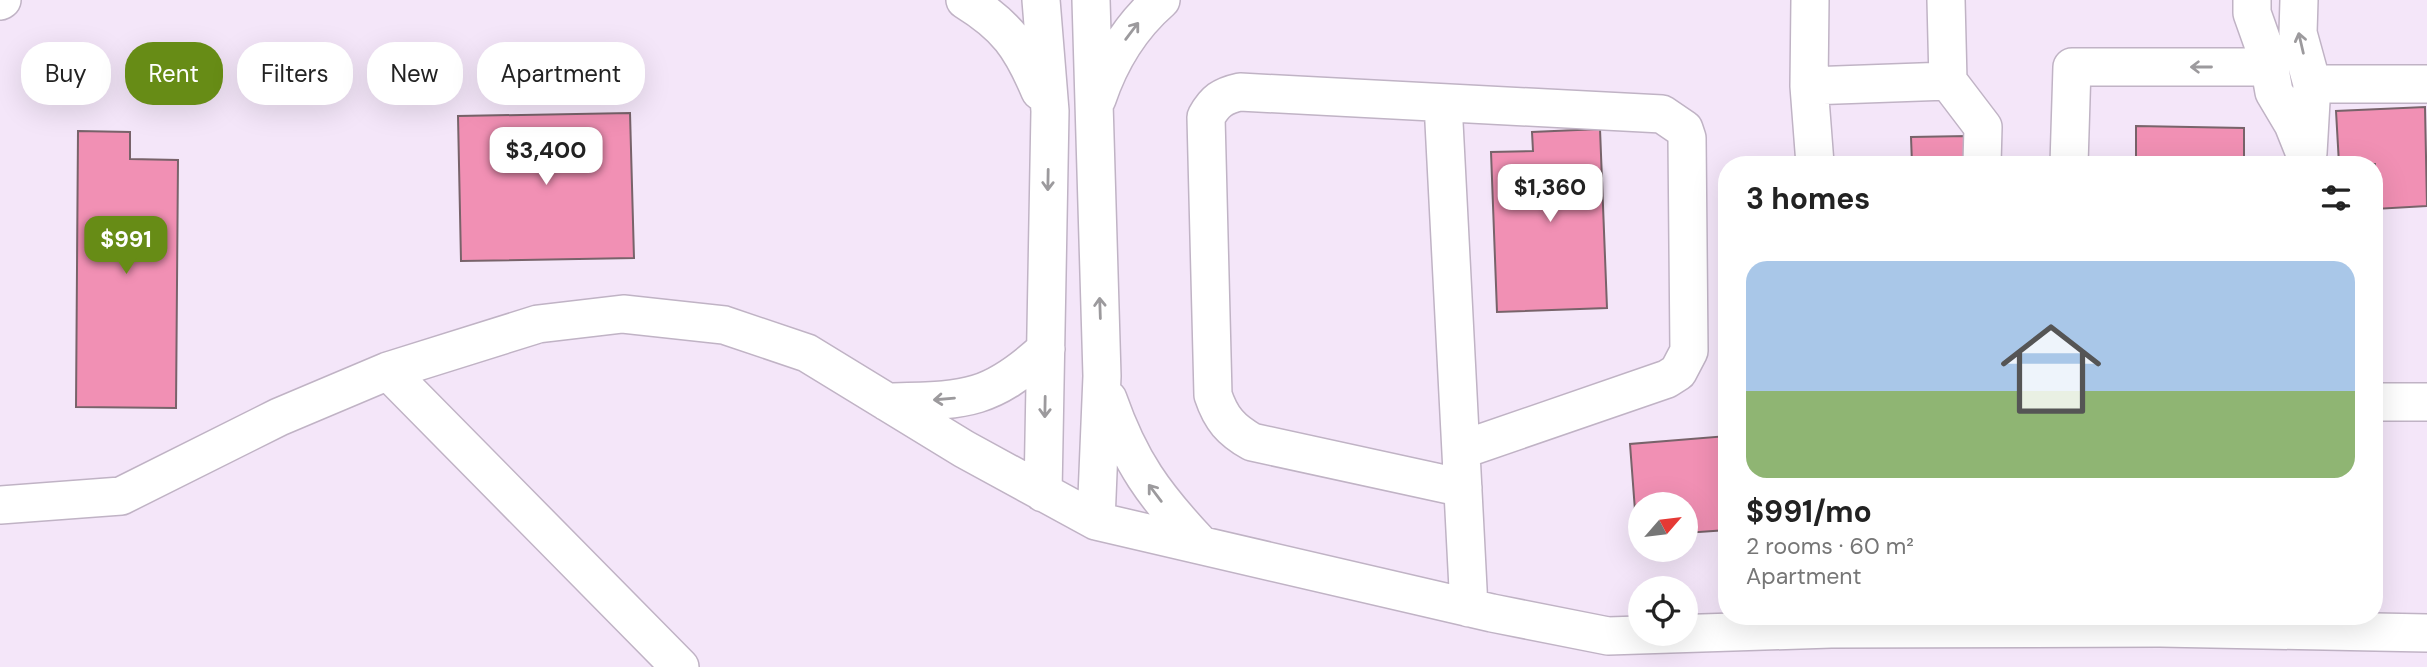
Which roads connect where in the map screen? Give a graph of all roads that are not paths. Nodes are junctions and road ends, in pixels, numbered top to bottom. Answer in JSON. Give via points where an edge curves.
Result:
{"nodes":[{"id":1,"x":965,"y":0,"type":"edge"},
{"id":2,"x":1041,"y":0,"type":"edge"},
{"id":3,"x":1091,"y":0,"type":"edge"},
{"id":4,"x":1161,"y":0,"type":"edge"},
{"id":5,"x":1810,"y":0,"type":"edge"},
{"id":6,"x":1946,"y":0,"type":"edge"},
{"id":7,"x":2252,"y":0,"type":"edge"},
{"id":8,"x":2299,"y":0,"type":"edge"},
{"id":9,"x":2270,"y":67,"type":"junction"},
{"id":10,"x":1948,"y":81,"type":"junction"},
{"id":11,"x":2312,"y":84,"type":"junction"},
{"id":12,"x":2427,"y":84,"type":"edge"},
{"id":13,"x":1810,"y":86,"type":"junction"},
{"id":14,"x":1443,"y":103,"type":"junction"},
{"id":15,"x":1049,"y":111,"type":"junction"},
{"id":16,"x":1093,"y":113,"type":"junction"},
{"id":17,"x":1814,"y":156,"type":"edge"},
{"id":18,"x":1982,"y":156,"type":"edge"},
{"id":19,"x":2069,"y":156,"type":"edge"},
{"id":20,"x":2305,"y":156,"type":"edge"},
{"id":21,"x":2307,"y":156,"type":"edge"},
{"id":22,"x":1046,"y":349,"type":"junction"},
{"id":23,"x":388,"y":371,"type":"junction"},
{"id":24,"x":1102,"y":376,"type":"junction"},
{"id":25,"x":887,"y":402,"type":"junction"},
{"id":26,"x":2383,"y":402,"type":"edge"},
{"id":27,"x":2427,"y":402,"type":"edge"},
{"id":28,"x":1461,"y":450,"type":"junction"},
{"id":29,"x":1463,"y":488,"type":"junction"},
{"id":30,"x":1044,"y":493,"type":"junction"},
{"id":31,"x":0,"y":505,"type":"edge"},
{"id":32,"x":1096,"y":521,"type":"junction"},
{"id":33,"x":1200,"y":544,"type":"junction"},
{"id":34,"x":1469,"y":608,"type":"junction"},
{"id":35,"x":1794,"y":625,"type":"edge"},
{"id":36,"x":1961,"y":625,"type":"edge"},
{"id":37,"x":2427,"y":633,"type":"edge"},
{"id":38,"x":680,"y":667,"type":"edge"}],
"edges":[{"from":1,"to":15,"type":"lane","via":[[994,18],[1021,47]]},
{"from":2,"to":15,"type":"lane"},
{"from":3,"to":16,"type":"lane"},
{"from":16,"to":4,"type":"lane","one_way":true,"via":[[1120,48]]},
{"from":5,"to":13,"type":"lane"},
{"from":6,"to":10,"type":"lane"},
{"from":7,"to":9,"type":"lane"},
{"from":11,"to":8,"type":"lane","one_way":true,"via":[[2298,33]]},
{"from":9,"to":19,"type":"lane","one_way":true,"via":[[2072,68]]},
{"from":9,"to":20,"type":"lane","via":[[2274,92]]},
{"from":10,"to":13,"type":"lane"},
{"from":10,"to":18,"type":"lane","via":[[1983,127]]},
{"from":11,"to":12,"type":"lane"},
{"from":11,"to":21,"type":"lane"},
{"from":13,"to":17,"type":"lane"},
{"from":14,"to":28,"type":"lane"},
{"from":14,"to":28,"type":"lane","via":[[1662,114],[1684,129],[1687,138],[1689,351],[1685,364],[1667,379]]},
{"from":14,"to":29,"type":"lane","via":[[1240,92],[1214,103],[1206,117],[1213,396],[1231,430],[1252,442]]},
{"from":15,"to":22,"type":"lane","one_way":true},
{"from":24,"to":16,"type":"lane","one_way":true},
{"from":22,"to":25,"type":"lane","one_way":true,"via":[[996,389],[945,400]]},
{"from":22,"to":30,"type":"lane","one_way":true},
{"from":23,"to":25,"type":"lane","via":[[538,324],[623,314],[724,325],[807,353]]},
{"from":23,"to":31,"type":"lane","via":[[279,417],[121,496]]},
{"from":23,"to":38,"type":"lane"},
{"from":24,"to":32,"type":"lane"},
{"from":33,"to":24,"type":"lane","one_way":true,"via":[[1141,474],[1121,438]]},
{"from":25,"to":30,"type":"lane"},
{"from":26,"to":27,"type":"lane"},
{"from":28,"to":29,"type":"lane"},
{"from":29,"to":34,"type":"lane"},
{"from":30,"to":32,"type":"lane"},
{"from":32,"to":33,"type":"lane"},
{"from":33,"to":34,"type":"lane"},
{"from":34,"to":35,"type":"lane","via":[[1608,636]]},
{"from":36,"to":37,"type":"lane"}]}
